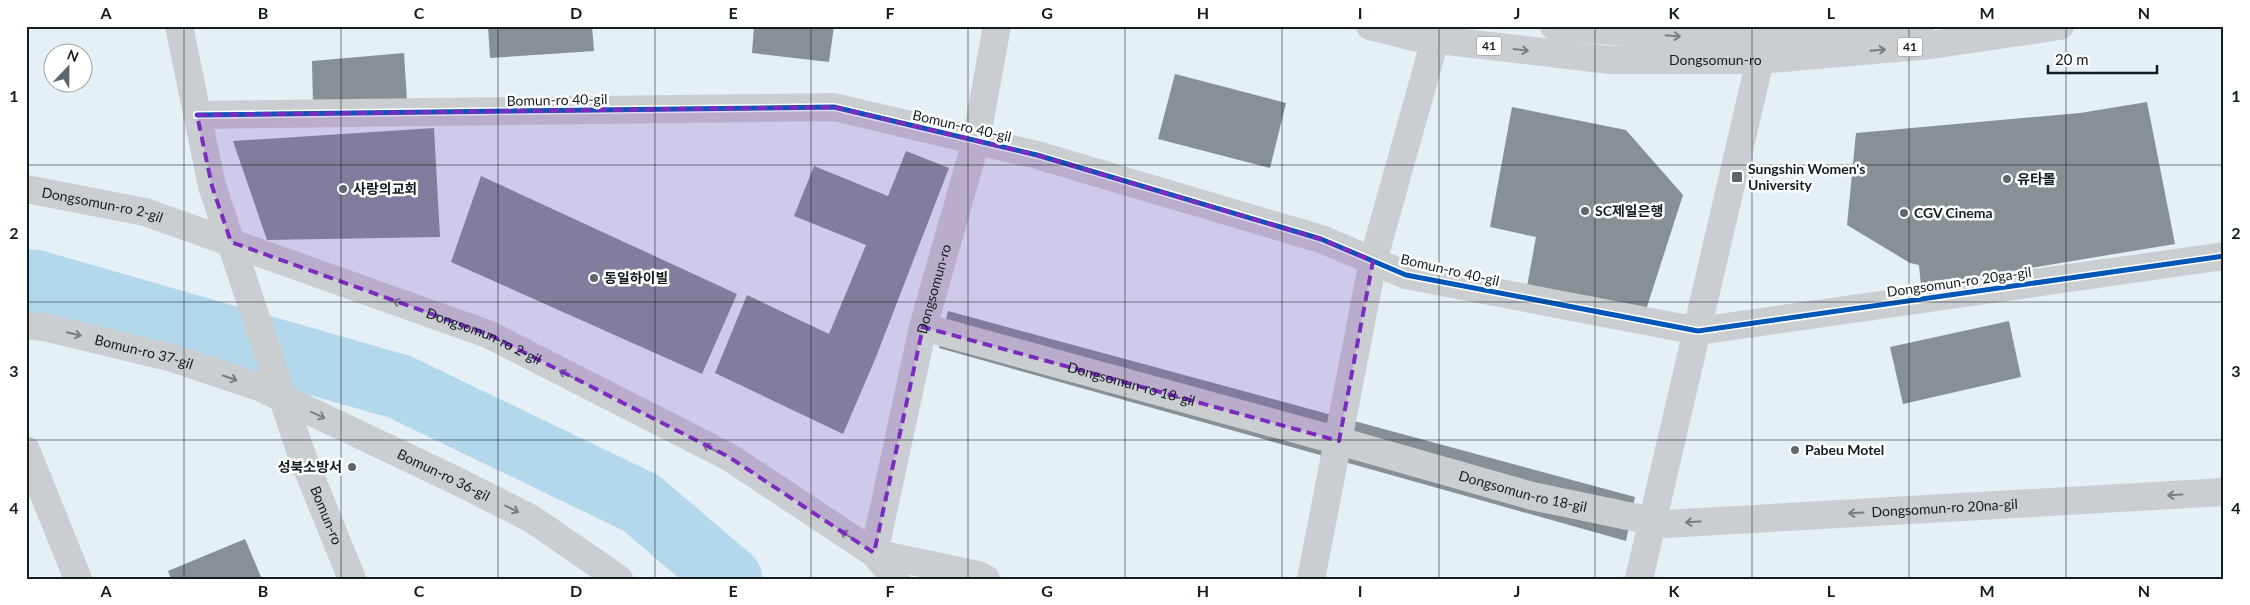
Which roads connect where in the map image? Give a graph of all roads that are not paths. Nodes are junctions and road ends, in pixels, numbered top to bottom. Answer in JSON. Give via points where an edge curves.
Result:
{"nodes":[{"id":1,"x":178,"y":26,"type":"edge"},
{"id":2,"x":997,"y":26,"type":"edge"},
{"id":3,"x":1370,"y":26,"type":"edge"},
{"id":4,"x":1554,"y":26,"type":"edge"},
{"id":5,"x":1921,"y":26,"type":"edge"},
{"id":6,"x":2060,"y":26,"type":"edge"},
{"id":7,"x":1435,"y":40,"type":"junction"},
{"id":8,"x":1764,"y":43,"type":"edge"},
{"id":9,"x":197,"y":115,"type":"junction"},
{"id":10,"x":976,"y":141,"type":"junction"},
{"id":11,"x":26,"y":189,"type":"edge"},
{"id":12,"x":2224,"y":256,"type":"edge"},
{"id":13,"x":1373,"y":261,"type":"junction"},
{"id":14,"x":26,"y":325,"type":"edge"},
{"id":15,"x":923,"y":327,"type":"junction"},
{"id":16,"x":1698,"y":332,"type":"junction"},
{"id":17,"x":258,"y":387,"type":"joint"},
{"id":18,"x":1339,"y":441,"type":"junction"},
{"id":19,"x":26,"y":450,"type":"edge"},
{"id":20,"x":2224,"y":492,"type":"edge"},
{"id":21,"x":1659,"y":522,"type":"junction"},
{"id":22,"x":874,"y":553,"type":"junction"},
{"id":23,"x":78,"y":579,"type":"edge"},
{"id":24,"x":352,"y":579,"type":"edge"},
{"id":25,"x":620,"y":579,"type":"edge"},
{"id":26,"x":896,"y":579,"type":"edge"},
{"id":27,"x":986,"y":579,"type":"edge"},
{"id":28,"x":1311,"y":579,"type":"edge"},
{"id":29,"x":1639,"y":579,"type":"edge"},
{"id":30,"x":1654,"y":579,"type":"edge"}],
"edges":[{"from":1,"to":9,"type":"street"},
{"from":2,"to":10,"type":"street","name":"Dongsomun-ro"},
{"from":3,"to":7,"type":"street","name":"Dongsomun-ro","number":"41"},
{"from":4,"to":8,"type":"street","one_way":true},
{"from":5,"to":8,"type":"street"},
{"from":8,"to":6,"type":"street","name":"Dongsomun-ro","number":"41","one_way":true,"via":[[1931,45]]},
{"from":7,"to":8,"type":"street","name":"Dongsomun-ro","number":"41","one_way":true,"via":[[1610,60]]},
{"from":7,"to":13,"type":"street"},
{"from":8,"to":16,"type":"street"},
{"from":9,"to":10,"type":"street","name":"Bomun-ro 40-gil","via":[[834,107]]},
{"from":9,"to":24,"type":"street","name":"Bomun-ro","via":[[212,186],[301,453]]},
{"from":10,"to":13,"type":"street","name":"Bomun-ro 40-gil","via":[[1037,155],[1321,239]]},
{"from":10,"to":15,"type":"street","name":"Dongsomun-ro"},
{"from":22,"to":11,"type":"street","name":"Dongsomun-ro 2-gil","one_way":true,"via":[[729,457],[490,335],[145,212]]},
{"from":12,"to":16,"type":"street","name":"Dongsomun-ro 20ga-gil"},
{"from":13,"to":16,"type":"street","name":"Bomun-ro 40-gil","via":[[1406,275]]},
{"from":13,"to":18,"type":"street"},
{"from":14,"to":17,"type":"street","name":"Bomun-ro 37-gil","one_way":true,"via":[[172,358]]},
{"from":15,"to":18,"type":"street","name":"Dongsomun-ro 18-gil"},
{"from":15,"to":22,"type":"street","name":"Dongsomun-ro"},
{"from":16,"to":21,"type":"street","via":[[1670,450]]},
{"from":17,"to":25,"type":"street","name":"Bomun-ro 36-gil","one_way":true,"via":[[532,519]]},
{"from":18,"to":21,"type":"street","name":"Dongsomun-ro 18-gil","via":[[1532,496]]},
{"from":18,"to":28,"type":"street"},
{"from":19,"to":23,"type":"street"},
{"from":20,"to":21,"type":"street","name":"Dongsomun-ro 20na-gil","one_way":true},
{"from":21,"to":29,"type":"street"},
{"from":21,"to":30,"type":"street"},
{"from":22,"to":26,"type":"street","name":"Dongsomun-ro 2-gil"},
{"from":22,"to":27,"type":"street"}]}
